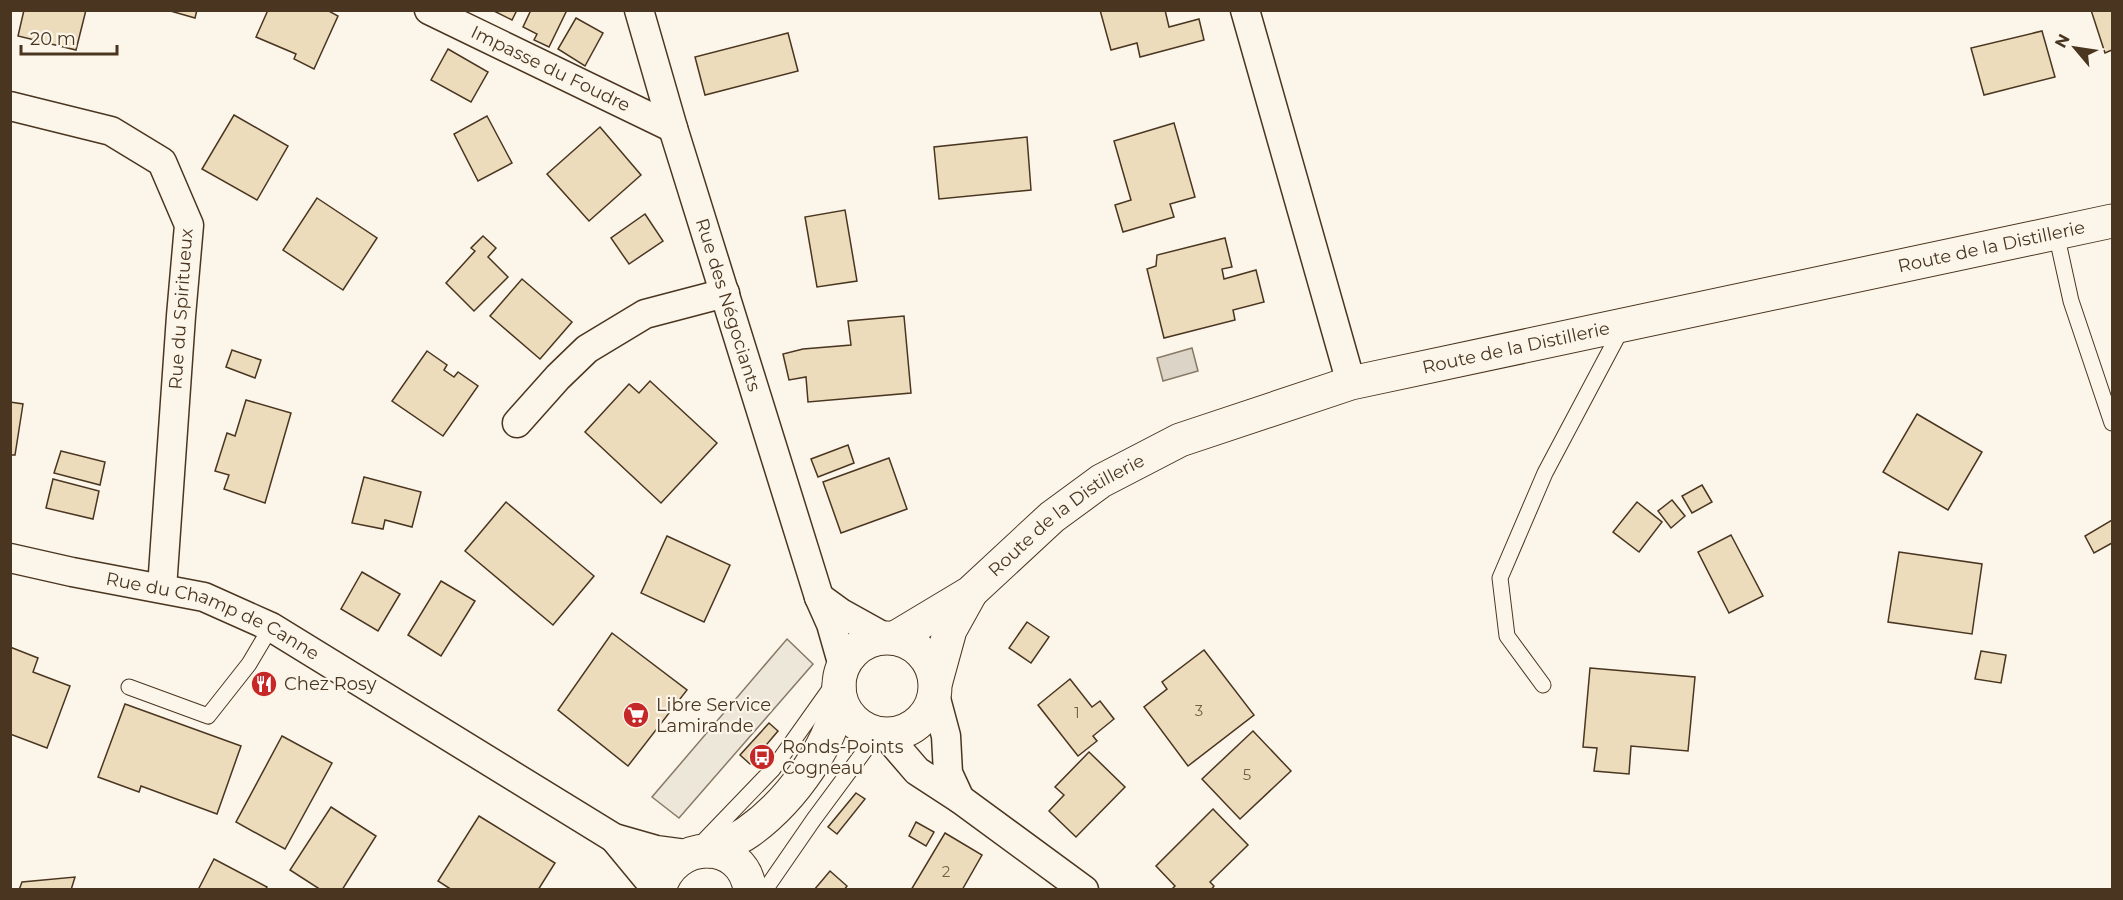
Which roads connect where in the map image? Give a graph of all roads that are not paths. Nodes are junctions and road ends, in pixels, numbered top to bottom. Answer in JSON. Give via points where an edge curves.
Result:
{"nodes":[{"id":1,"x":429,"y":10,"type":"edge"},
{"id":2,"x":639,"y":10,"type":"edge"},
{"id":3,"x":1245,"y":10,"type":"edge"},
{"id":4,"x":10,"y":106,"type":"edge"},
{"id":5,"x":673,"y":128,"type":"junction"},
{"id":6,"x":2112,"y":221,"type":"edge"},
{"id":7,"x":2056,"y":233,"type":"junction"},
{"id":8,"x":725,"y":293,"type":"junction"},
{"id":9,"x":1623,"y":325,"type":"junction"},
{"id":10,"x":1351,"y":383,"type":"junction"},
{"id":11,"x":517,"y":423,"type":"dead end"},
{"id":12,"x":2112,"y":423,"type":"edge"},
{"id":13,"x":10,"y":558,"type":"edge"},
{"id":14,"x":162,"y":588,"type":"junction"},
{"id":15,"x":970,"y":593,"type":"junction"},
{"id":16,"x":819,"y":597,"type":"junction"},
{"id":17,"x":271,"y":627,"type":"junction"},
{"id":18,"x":890,"y":638,"type":"junction"},
{"id":19,"x":840,"y":676,"type":"junction"},
{"id":20,"x":1543,"y":685,"type":"dead end"},
{"id":21,"x":129,"y":687,"type":"dead end"},
{"id":22,"x":935,"y":688,"type":"junction"},
{"id":23,"x":876,"y":733,"type":"junction"},
{"id":24,"x":816,"y":759,"type":"junction"},
{"id":25,"x":960,"y":799,"type":"junction"},
{"id":26,"x":772,"y":813,"type":"junction"},
{"id":27,"x":614,"y":838,"type":"junction"},
{"id":28,"x":696,"y":852,"type":"junction"},
{"id":29,"x":755,"y":888,"type":"edge"},
{"id":30,"x":658,"y":890,"type":"edge"},
{"id":31,"x":1084,"y":890,"type":"edge"}],
"edges":[{"from":1,"to":5,"type":"street","name":"Impasse du Foudre"},
{"from":2,"to":5,"type":"street","name":"Rue des Négociants"},
{"from":3,"to":10,"type":"street"},
{"from":4,"to":14,"type":"street","name":"Rue du Spiritueux","via":[[111,131],[162,162],[189,225]]},
{"from":5,"to":8,"type":"street","name":"Rue des Négociants"},
{"from":6,"to":7,"type":"street","name":"Route de la Distillerie"},
{"from":7,"to":9,"type":"street","name":"Route de la Distillerie"},
{"from":7,"to":12,"type":"lane","via":[[2071,301]]},
{"from":8,"to":11,"type":"street","via":[[645,314],[587,349]]},
{"from":8,"to":16,"type":"street","name":"Rue des Négociants"},
{"from":9,"to":10,"type":"street","name":"Route de la Distillerie"},
{"from":9,"to":20,"type":"lane","via":[[1545,473],[1500,578],[1507,636]]},
{"from":10,"to":15,"type":"street","name":"Route de la Distillerie","via":[[1180,440],[1101,481],[1052,517]]},
{"from":13,"to":14,"type":"street","name":"Rue du Champ de Canne"},
{"from":14,"to":17,"type":"street","name":"Rue du Champ de Canne","via":[[204,597]]},
{"from":15,"to":18,"type":"street","name":"Route de la Distillerie"},
{"from":15,"to":22,"type":"street","name":"Route de la Distillerie","via":[[950,630]]},
{"from":16,"to":18,"type":"street"},
{"from":16,"to":19,"type":"street","name":"Rue des Négociants","via":[[831,624]]},
{"from":17,"to":21,"type":"lane","via":[[249,664],[208,716]]},
{"from":17,"to":27,"type":"street","name":"Rue du Champ de Canne"},
{"from":18,"to":19,"type":"street","via":[[861,645],[850,654]]},
{"from":18,"to":22,"type":"street","via":[[910,643],[922,652],[932,665]]},
{"from":19,"to":23,"type":"street","via":[[840,699],[846,712],[855,723]]},
{"from":19,"to":24,"type":"street","via":[[839,703]]},
{"from":19,"to":28,"type":"lane","via":[[773,769]]},
{"from":22,"to":23,"type":"street","via":[[929,711],[918,724],[903,733]]},
{"from":22,"to":25,"type":"street","via":[[946,736],[948,774]]},
{"from":23,"to":24,"type":"street","via":[[846,738]]},
{"from":23,"to":25,"type":"street","via":[[917,771]]},
{"from":23,"to":29,"type":"lane","via":[[814,819]]},
{"from":24,"to":26,"type":"street"},
{"from":25,"to":31,"type":"street"},
{"from":26,"to":28,"type":"street","via":[[746,834]]},
{"from":26,"to":29,"type":"street"},
{"from":27,"to":28,"type":"street","name":"Rue du Champ de Canne","via":[[656,850]]},
{"from":27,"to":30,"type":"street","name":"Rue du Champ de Canne"},
{"from":28,"to":29,"type":"street","via":[[724,855],[735,862]]},
{"from":28,"to":30,"type":"street","via":[[668,869]]}]}
